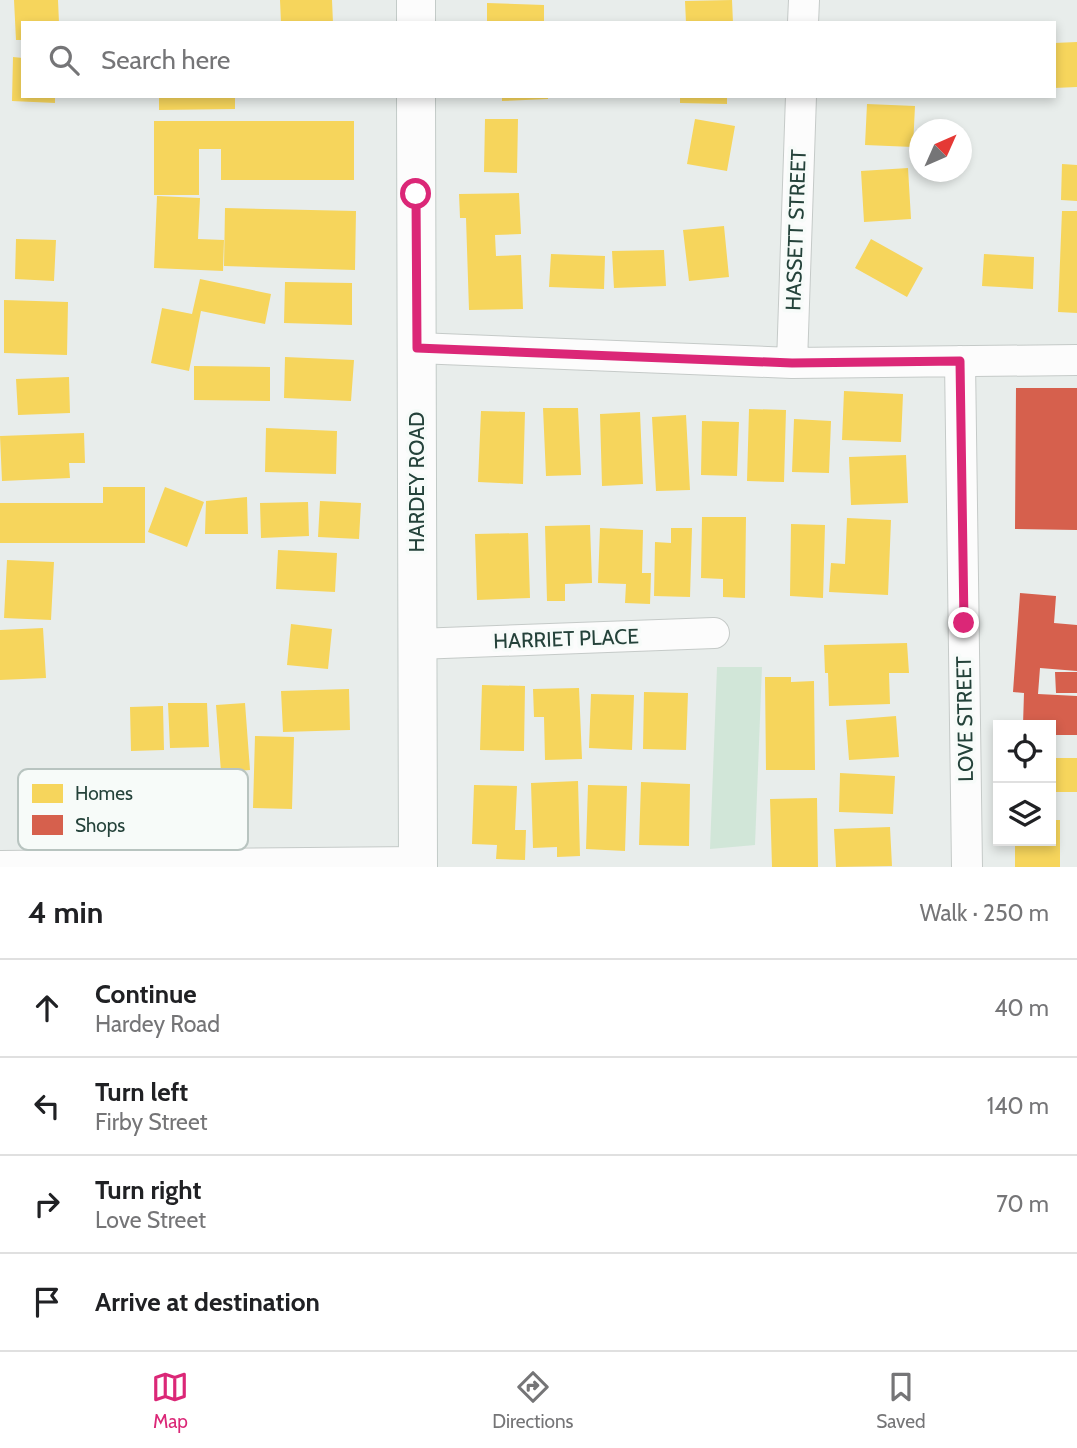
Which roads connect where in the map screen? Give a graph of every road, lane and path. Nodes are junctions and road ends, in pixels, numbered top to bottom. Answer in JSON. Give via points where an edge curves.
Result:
{"nodes":[{"id":1,"x":416,"y":0,"type":"edge"},
{"id":2,"x":804,"y":0,"type":"edge"},
{"id":3,"x":416,"y":21,"type":"edge"},
{"id":4,"x":803,"y":21,"type":"edge"},
{"id":5,"x":416,"y":98,"type":"edge"},
{"id":6,"x":801,"y":98,"type":"edge"},
{"id":7,"x":417,"y":348,"type":"junction"},
{"id":8,"x":1077,"y":360,"type":"edge"},
{"id":9,"x":960,"y":361,"type":"junction"},
{"id":10,"x":792,"y":363,"type":"junction"},
{"id":11,"x":714,"y":633,"type":"dead end"},
{"id":12,"x":417,"y":644,"type":"junction"},
{"id":13,"x":417,"y":864,"type":"edge"},
{"id":14,"x":0,"y":866,"type":"edge"},
{"id":15,"x":967,"y":867,"type":"edge"}],
"edges":[{"from":1,"to":3,"type":"street"},
{"from":2,"to":4,"type":"street"},
{"from":5,"to":7,"type":"street","name":"HARDEY ROAD"},
{"from":6,"to":10,"type":"street","name":"HASSETT STREET"},
{"from":7,"to":10,"type":"street"},
{"from":7,"to":12,"type":"street","name":"HARDEY ROAD"},
{"from":8,"to":9,"type":"street"},
{"from":9,"to":10,"type":"street"},
{"from":9,"to":15,"type":"street","name":"LOVE STREET"},
{"from":11,"to":12,"type":"street","name":"HARRIET PLACE"},
{"from":12,"to":13,"type":"street","name":"HARDEY ROAD"},
{"from":13,"to":14,"type":"street"}]}
